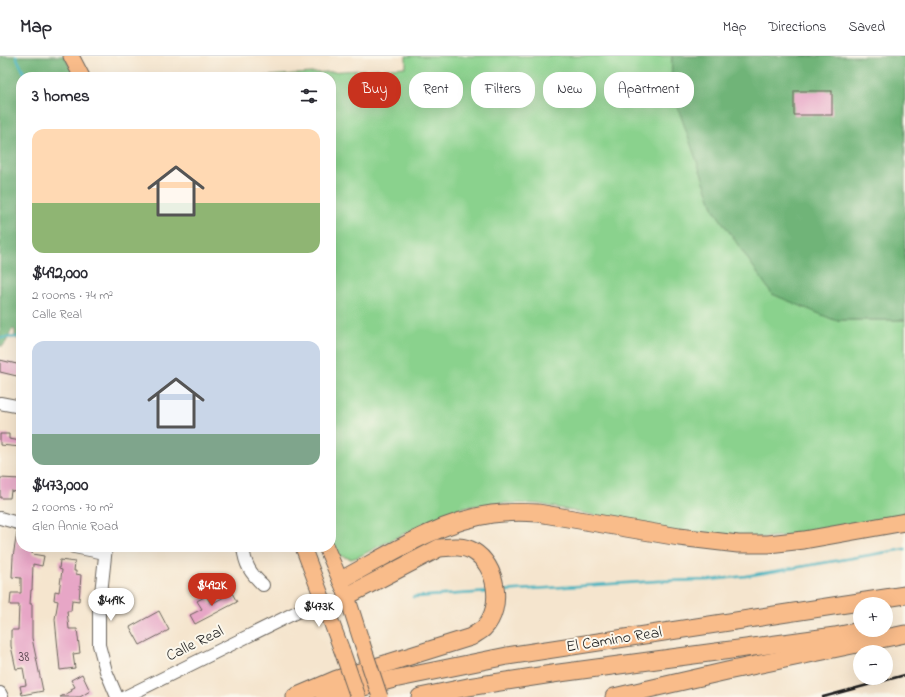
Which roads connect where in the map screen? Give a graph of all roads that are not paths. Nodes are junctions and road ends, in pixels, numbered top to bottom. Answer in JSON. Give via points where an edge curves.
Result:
{"nodes":[{"id":1,"x":71,"y":56,"type":"edge"},
{"id":2,"x":79,"y":72,"type":"edge"},
{"id":3,"x":0,"y":403,"type":"edge"},
{"id":4,"x":16,"y":406,"type":"edge"},
{"id":5,"x":0,"y":518,"type":"edge"},
{"id":6,"x":905,"y":522,"type":"edge"},
{"id":7,"x":16,"y":523,"type":"edge"},
{"id":8,"x":106,"y":552,"type":"edge"},
{"id":9,"x":244,"y":552,"type":"edge"},
{"id":10,"x":305,"y":552,"type":"edge"},
{"id":11,"x":328,"y":552,"type":"edge"},
{"id":12,"x":263,"y":585,"type":"dead end"},
{"id":13,"x":344,"y":588,"type":"junction"},
{"id":14,"x":905,"y":595,"type":"edge"},
{"id":15,"x":323,"y":599,"type":"junction"},
{"id":16,"x":905,"y":623,"type":"edge"},
{"id":17,"x":893,"y":625,"type":"edge"},
{"id":18,"x":853,"y":632,"type":"edge"},
{"id":19,"x":905,"y":634,"type":"edge"},
{"id":20,"x":0,"y":693,"type":"edge"},
{"id":21,"x":2,"y":697,"type":"edge"},
{"id":22,"x":117,"y":697,"type":"edge"},
{"id":23,"x":125,"y":697,"type":"edge"},
{"id":24,"x":295,"y":697,"type":"edge"},
{"id":25,"x":325,"y":697,"type":"edge"},
{"id":26,"x":358,"y":697,"type":"edge"},
{"id":27,"x":380,"y":697,"type":"edge"},
{"id":28,"x":420,"y":697,"type":"edge"},
{"id":29,"x":614,"y":697,"type":"edge"}],
"edges":[{"from":1,"to":2,"type":"main road"},
{"from":3,"to":4,"type":"street"},
{"from":5,"to":7,"type":"street"},
{"from":6,"to":13,"type":"highway","via":[[804,540],[738,544],[679,538],[538,513],[492,514],[463,520],[422,536]]},
{"from":8,"to":22,"type":"street","via":[[99,612],[99,645]]},
{"from":9,"to":12,"type":"street","via":[[250,571]]},
{"from":10,"to":15,"type":"main road"},
{"from":11,"to":13,"type":"main road"},
{"from":13,"to":15,"type":"main road"},
{"from":13,"to":24,"type":"highway","via":[[439,548],[455,546],[472,550],[482,559],[490,570],[496,590],[491,617],[484,628],[471,637],[337,680]]},
{"from":13,"to":27,"type":"main road","bridge":true},
{"from":14,"to":25,"type":"highway","name":"El Camino Real","via":[[507,656],[394,679]]},
{"from":15,"to":23,"type":"street","name":"Calle Real"},
{"from":15,"to":26,"type":"main road","bridge":true},
{"from":16,"to":17,"type":"highway"},
{"from":18,"to":28,"type":"highway","name":"El Camino Real","via":[[552,674]]},
{"from":19,"to":29,"type":"highway"},
{"from":20,"to":21,"type":"street"}]}
